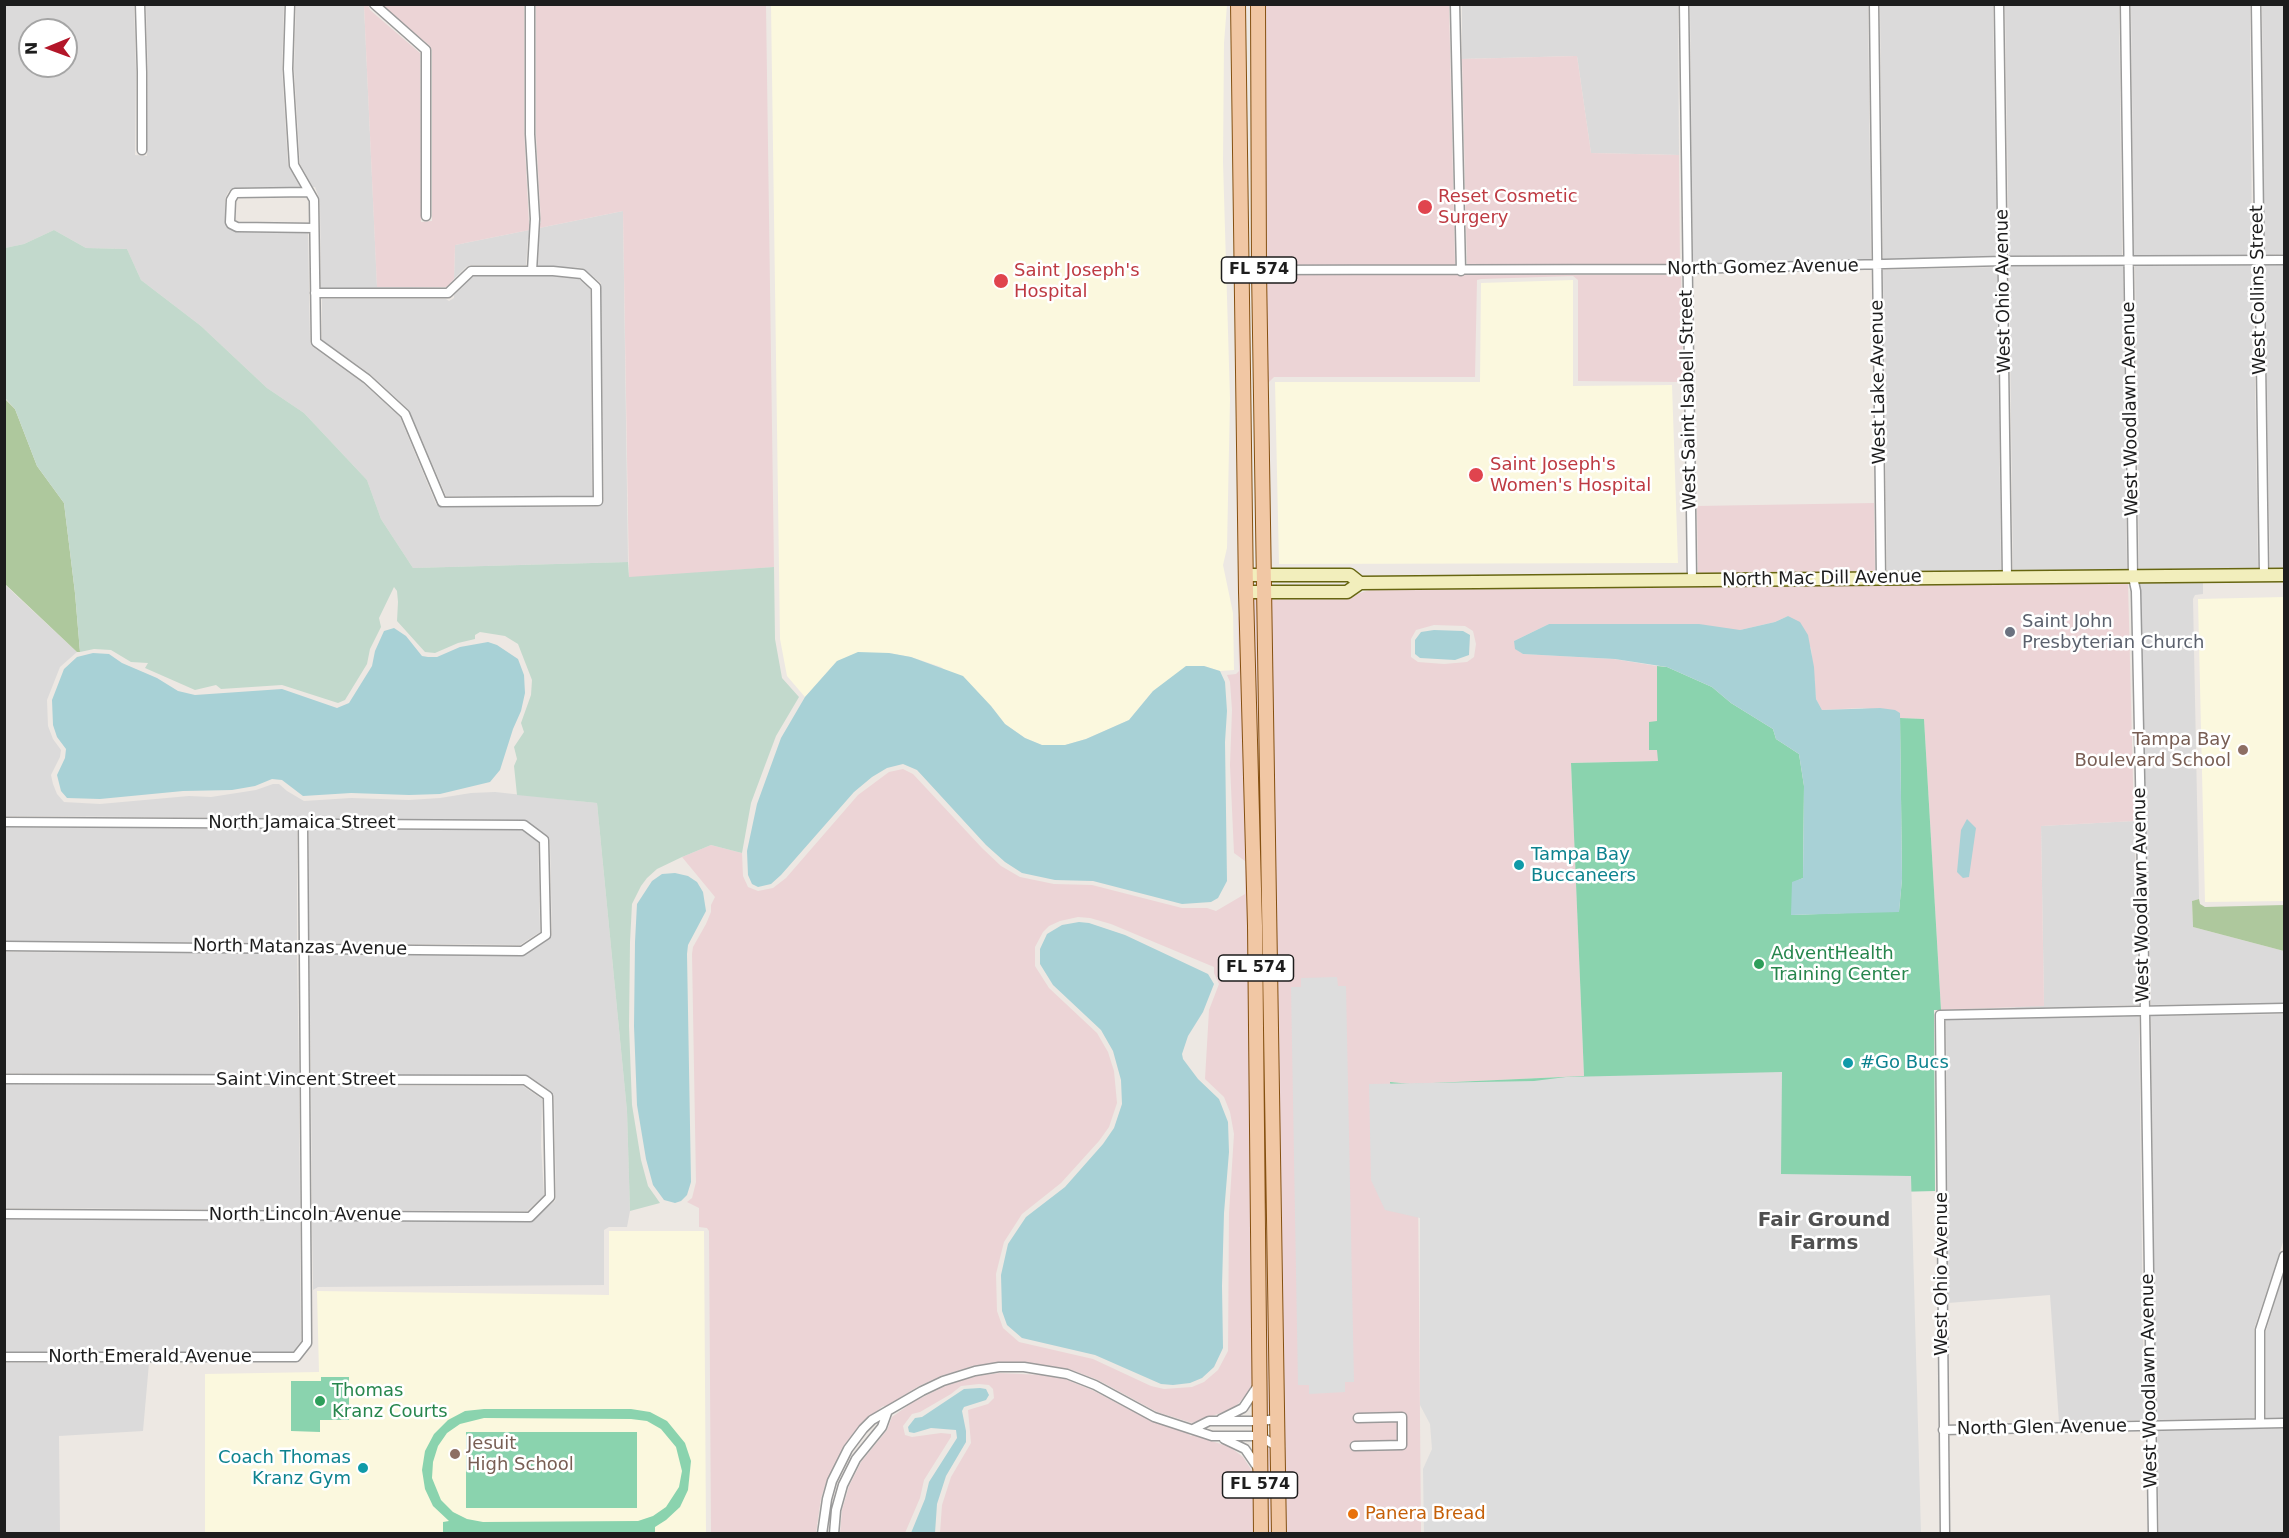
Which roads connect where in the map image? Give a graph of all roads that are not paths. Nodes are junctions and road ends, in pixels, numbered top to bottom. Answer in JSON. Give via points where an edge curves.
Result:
{"nodes":[{"id":1,"x":140,"y":4,"type":"edge"},
{"id":2,"x":290,"y":4,"type":"edge"},
{"id":3,"x":374,"y":4,"type":"edge"},
{"id":4,"x":530,"y":4,"type":"edge"},
{"id":5,"x":1239,"y":4,"type":"edge"},
{"id":6,"x":1258,"y":4,"type":"edge"},
{"id":7,"x":1455,"y":4,"type":"edge"},
{"id":8,"x":1684,"y":4,"type":"edge"},
{"id":9,"x":1874,"y":4,"type":"edge"},
{"id":10,"x":1999,"y":4,"type":"edge"},
{"id":11,"x":2125,"y":4,"type":"edge"},
{"id":12,"x":2256,"y":4,"type":"edge"},
{"id":13,"x":142,"y":150,"type":"dead end"},
{"id":14,"x":309,"y":192,"type":"junction"},
{"id":15,"x":426,"y":216,"type":"dead end"},
{"id":16,"x":314,"y":228,"type":"junction"},
{"id":17,"x":2128,"y":260,"type":"junction"},
{"id":18,"x":2258,"y":260,"type":"junction"},
{"id":19,"x":2284,"y":260,"type":"edge"},
{"id":20,"x":2003,"y":261,"type":"junction"},
{"id":21,"x":1877,"y":265,"type":"junction"},
{"id":22,"x":1687,"y":269,"type":"junction"},
{"id":23,"x":1241,"y":270,"type":"junction"},
{"id":24,"x":1259,"y":270,"type":"junction"},
{"id":25,"x":532,"y":271,"type":"junction"},
{"id":26,"x":1461,"y":271,"type":"junction"},
{"id":27,"x":315,"y":293,"type":"junction"},
{"id":28,"x":1246,"y":575,"type":"junction"},
{"id":29,"x":1263,"y":575,"type":"junction"},
{"id":30,"x":2264,"y":575,"type":"junction"},
{"id":31,"x":2284,"y":575,"type":"edge"},
{"id":32,"x":2007,"y":577,"type":"junction"},
{"id":33,"x":2133,"y":577,"type":"junction"},
{"id":34,"x":1881,"y":579,"type":"junction"},
{"id":35,"x":1692,"y":580,"type":"junction"},
{"id":36,"x":1360,"y":583,"type":"junction"},
{"id":37,"x":1246,"y":592,"type":"junction"},
{"id":38,"x":1264,"y":592,"type":"junction"},
{"id":39,"x":4,"y":822,"type":"edge"},
{"id":40,"x":303,"y":823,"type":"junction"},
{"id":41,"x":545,"y":889,"type":"joint"},
{"id":42,"x":4,"y":946,"type":"edge"},
{"id":43,"x":303,"y":948,"type":"junction"},
{"id":44,"x":2284,"y":1008,"type":"edge"},
{"id":45,"x":2145,"y":1011,"type":"junction"},
{"id":46,"x":4,"y":1079,"type":"edge"},
{"id":47,"x":305,"y":1080,"type":"junction"},
{"id":48,"x":548,"y":1150,"type":"joint"},
{"id":49,"x":4,"y":1214,"type":"edge"},
{"id":50,"x":306,"y":1215,"type":"junction"},
{"id":51,"x":2284,"y":1256,"type":"edge"},
{"id":52,"x":4,"y":1357,"type":"edge"},
{"id":53,"x":1259,"y":1384,"type":"junction"},
{"id":54,"x":887,"y":1413,"type":"junction"},
{"id":55,"x":1358,"y":1418,"type":"dead end"},
{"id":56,"x":1278,"y":1419,"type":"junction"},
{"id":57,"x":1214,"y":1421,"type":"junction"},
{"id":58,"x":1259,"y":1421,"type":"junction"},
{"id":59,"x":2260,"y":1423,"type":"junction"},
{"id":60,"x":2284,"y":1423,"type":"edge"},
{"id":61,"x":2151,"y":1425,"type":"junction"},
{"id":62,"x":1193,"y":1429,"type":"junction"},
{"id":63,"x":1943,"y":1430,"type":"junction"},
{"id":64,"x":1215,"y":1436,"type":"junction"},
{"id":65,"x":1260,"y":1436,"type":"junction"},
{"id":66,"x":1355,"y":1446,"type":"dead end"},
{"id":67,"x":1278,"y":1448,"type":"junction"},
{"id":68,"x":1260,"y":1472,"type":"junction"},
{"id":69,"x":822,"y":1533,"type":"edge"},
{"id":70,"x":834,"y":1533,"type":"edge"},
{"id":71,"x":1261,"y":1533,"type":"edge"},
{"id":72,"x":1279,"y":1533,"type":"edge"},
{"id":73,"x":1945,"y":1533,"type":"edge"},
{"id":74,"x":2153,"y":1533,"type":"edge"}],
"edges":[{"from":1,"to":13,"type":"street"},
{"from":2,"to":14,"type":"street","via":[[288,69],[294,165]]},
{"from":3,"to":15,"type":"street","via":[[426,50]]},
{"from":4,"to":25,"type":"street","via":[[530,134],[535,219]]},
{"from":5,"to":23,"type":"main road","number":"FL 574"},
{"from":6,"to":24,"type":"main road","number":"FL 574"},
{"from":7,"to":26,"type":"street"},
{"from":8,"to":22,"type":"street","name":"West Saint Isabell Street"},
{"from":9,"to":21,"type":"street","name":"West Lake Avenue"},
{"from":10,"to":20,"type":"street","name":"West Ohio Avenue"},
{"from":11,"to":17,"type":"street","name":"West Woodlawn Avenue"},
{"from":12,"to":18,"type":"street","name":"West Collins Street"},
{"from":14,"to":16,"type":"street","via":[[314,200]]},
{"from":14,"to":16,"type":"street","via":[[235,193],[231,200],[231,224]]},
{"from":16,"to":27,"type":"street"},
{"from":17,"to":18,"type":"street","name":"North Gomez Avenue"},
{"from":17,"to":20,"type":"street","name":"North Gomez Avenue"},
{"from":17,"to":33,"type":"street","name":"West Woodlawn Avenue"},
{"from":18,"to":19,"type":"street","name":"North Gomez Avenue"},
{"from":18,"to":30,"type":"street","name":"West Collins Street"},
{"from":20,"to":21,"type":"street","name":"North Gomez Avenue"},
{"from":20,"to":32,"type":"street","name":"West Ohio Avenue"},
{"from":21,"to":22,"type":"street","name":"North Gomez Avenue"},
{"from":21,"to":34,"type":"street","name":"West Lake Avenue"},
{"from":22,"to":26,"type":"street","name":"North Gomez Avenue"},
{"from":22,"to":35,"type":"street","name":"West Saint Isabell Street"},
{"from":23,"to":24,"type":"street","name":"North Gomez Avenue"},
{"from":23,"to":28,"type":"main road","number":"FL 574"},
{"from":24,"to":26,"type":"street","name":"North Gomez Avenue"},
{"from":24,"to":29,"type":"main road","number":"FL 574"},
{"from":25,"to":27,"type":"street","via":[[471,271],[448,293]]},
{"from":25,"to":27,"type":"street","via":[[582,274],[596,287],[598,501],[442,502],[405,414],[367,379],[316,342]]},
{"from":28,"to":29,"type":"street","name":"North Mac Dill Avenue"},
{"from":28,"to":37,"type":"main road","number":"FL 574"},
{"from":29,"to":36,"type":"street","name":"North Mac Dill Avenue","via":[[1350,575]]},
{"from":29,"to":38,"type":"main road","number":"FL 574"},
{"from":30,"to":31,"type":"street","name":"North Mac Dill Avenue"},
{"from":30,"to":33,"type":"street","name":"North Mac Dill Avenue"},
{"from":32,"to":33,"type":"street","name":"North Mac Dill Avenue"},
{"from":32,"to":34,"type":"street","name":"North Mac Dill Avenue"},
{"from":33,"to":45,"type":"street","name":"West Woodlawn Avenue"},
{"from":34,"to":35,"type":"street","name":"North Mac Dill Avenue"},
{"from":35,"to":36,"type":"street","name":"North Mac Dill Avenue"},
{"from":36,"to":38,"type":"street","name":"North Mac Dill Avenue","via":[[1347,592]]},
{"from":37,"to":38,"type":"street","name":"North Mac Dill Avenue"},
{"from":37,"to":53,"type":"main road","number":"FL 574","via":[[1255,927]]},
{"from":38,"to":56,"type":"main road","number":"FL 574"},
{"from":39,"to":40,"type":"street","name":"North Jamaica Street"},
{"from":40,"to":41,"type":"street","name":"North Jamaica Street","via":[[524,825],[544,840]]},
{"from":40,"to":43,"type":"street"},
{"from":41,"to":43,"type":"street","name":"North Matanzas Avenue","via":[[546,935],[522,951]]},
{"from":42,"to":43,"type":"street","name":"North Matanzas Avenue"},
{"from":43,"to":47,"type":"street"},
{"from":44,"to":45,"type":"street"},
{"from":45,"to":61,"type":"street","name":"West Woodlawn Avenue"},
{"from":45,"to":63,"type":"street","name":"West Ohio Avenue","via":[[1940,1015]]},
{"from":46,"to":47,"type":"street","name":"Saint Vincent Street"},
{"from":47,"to":48,"type":"street","name":"Saint Vincent Street","via":[[525,1080],[548,1096]]},
{"from":47,"to":50,"type":"street"},
{"from":48,"to":50,"type":"street","name":"North Lincoln Avenue","via":[[550,1197],[530,1217]]},
{"from":49,"to":50,"type":"street","name":"North Lincoln Avenue"},
{"from":50,"to":52,"type":"street","name":"North Emerald Avenue","via":[[307,1343],[296,1357]]},
{"from":51,"to":59,"type":"street","via":[[2260,1330]]},
{"from":53,"to":57,"type":"street","via":[[1243,1408]]},
{"from":53,"to":58,"type":"main road","number":"FL 574"},
{"from":54,"to":62,"type":"street","via":[[922,1391],[960,1376],[993,1368],[1024,1367],[1082,1379],[1154,1417]]},
{"from":54,"to":69,"type":"street","via":[[872,1420],[842,1460],[827,1498]]},
{"from":54,"to":70,"type":"street","via":[[882,1427],[856,1460],[843,1485]]},
{"from":55,"to":66,"type":"street","via":[[1402,1417],[1402,1446]]},
{"from":56,"to":58,"type":"street"},
{"from":56,"to":67,"type":"main road","number":"FL 574"},
{"from":57,"to":58,"type":"street"},
{"from":57,"to":62,"type":"street"},
{"from":58,"to":65,"type":"main road","number":"FL 574"},
{"from":59,"to":60,"type":"street","name":"North Glen Avenue"},
{"from":59,"to":61,"type":"street","name":"North Glen Avenue"},
{"from":61,"to":63,"type":"street","name":"North Glen Avenue"},
{"from":61,"to":74,"type":"street","name":"West Woodlawn Avenue"},
{"from":62,"to":64,"type":"street"},
{"from":63,"to":73,"type":"street","name":"West Ohio Avenue"},
{"from":64,"to":65,"type":"street"},
{"from":64,"to":68,"type":"street","via":[[1245,1449]]},
{"from":65,"to":67,"type":"street"},
{"from":65,"to":68,"type":"main road","number":"FL 574"},
{"from":67,"to":72,"type":"main road","number":"FL 574"},
{"from":68,"to":71,"type":"main road","number":"FL 574"}]}
